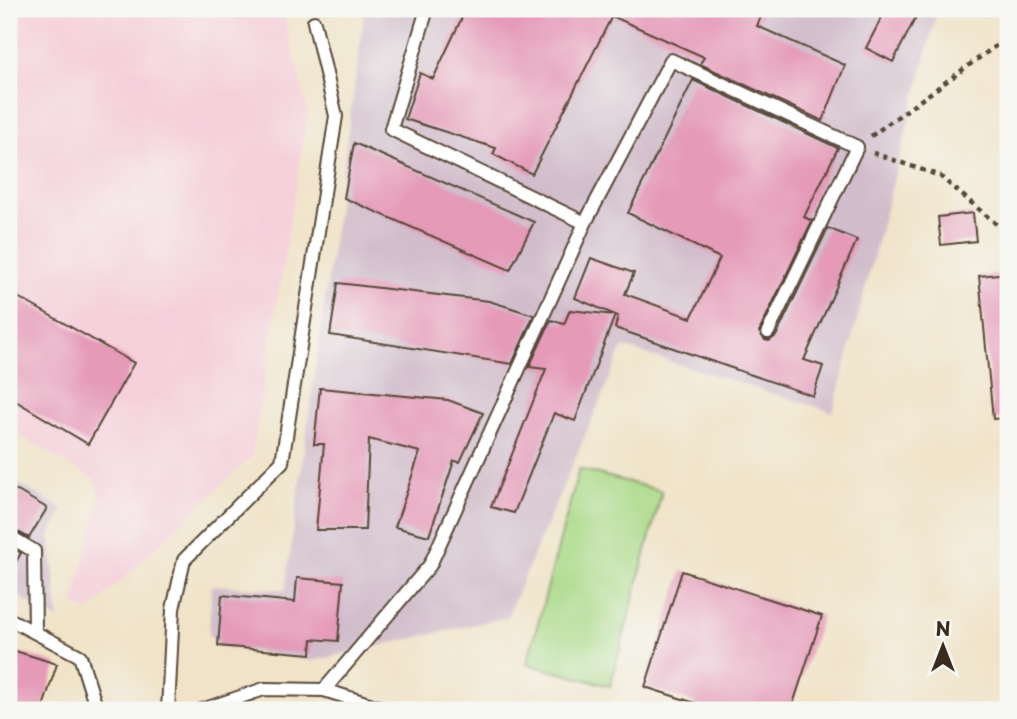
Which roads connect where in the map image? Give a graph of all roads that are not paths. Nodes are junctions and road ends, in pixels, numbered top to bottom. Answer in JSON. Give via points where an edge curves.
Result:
{"nodes":[{"id":1,"x":427,"y":9,"type":"edge"},
{"id":2,"x":314,"y":22,"type":"dead end"},
{"id":3,"x":585,"y":223,"type":"junction"},
{"id":4,"x":768,"y":332,"type":"dead end"},
{"id":5,"x":9,"y":536,"type":"edge"},
{"id":6,"x":9,"y":619,"type":"edge"},
{"id":7,"x":35,"y":632,"type":"junction"},
{"id":8,"x":324,"y":690,"type":"junction"},
{"id":9,"x":97,"y":710,"type":"edge"},
{"id":10,"x":168,"y":710,"type":"edge"},
{"id":11,"x":202,"y":710,"type":"edge"},
{"id":12,"x":388,"y":710,"type":"edge"}],
"edges":[{"from":1,"to":3,"type":"lane","via":[[391,129]]},
{"from":2,"to":10,"type":"lane","via":[[336,116],[282,462],[184,560],[173,609]]},
{"from":3,"to":4,"type":"lane","via":[[671,60],[857,147]]},
{"from":3,"to":8,"type":"lane","via":[[430,565]]},
{"from":5,"to":7,"type":"lane","via":[[34,551]]},
{"from":6,"to":7,"type":"lane"},
{"from":7,"to":9,"type":"lane","via":[[80,656]]},
{"from":8,"to":11,"type":"lane","via":[[264,689]]},
{"from":8,"to":12,"type":"lane"}]}
